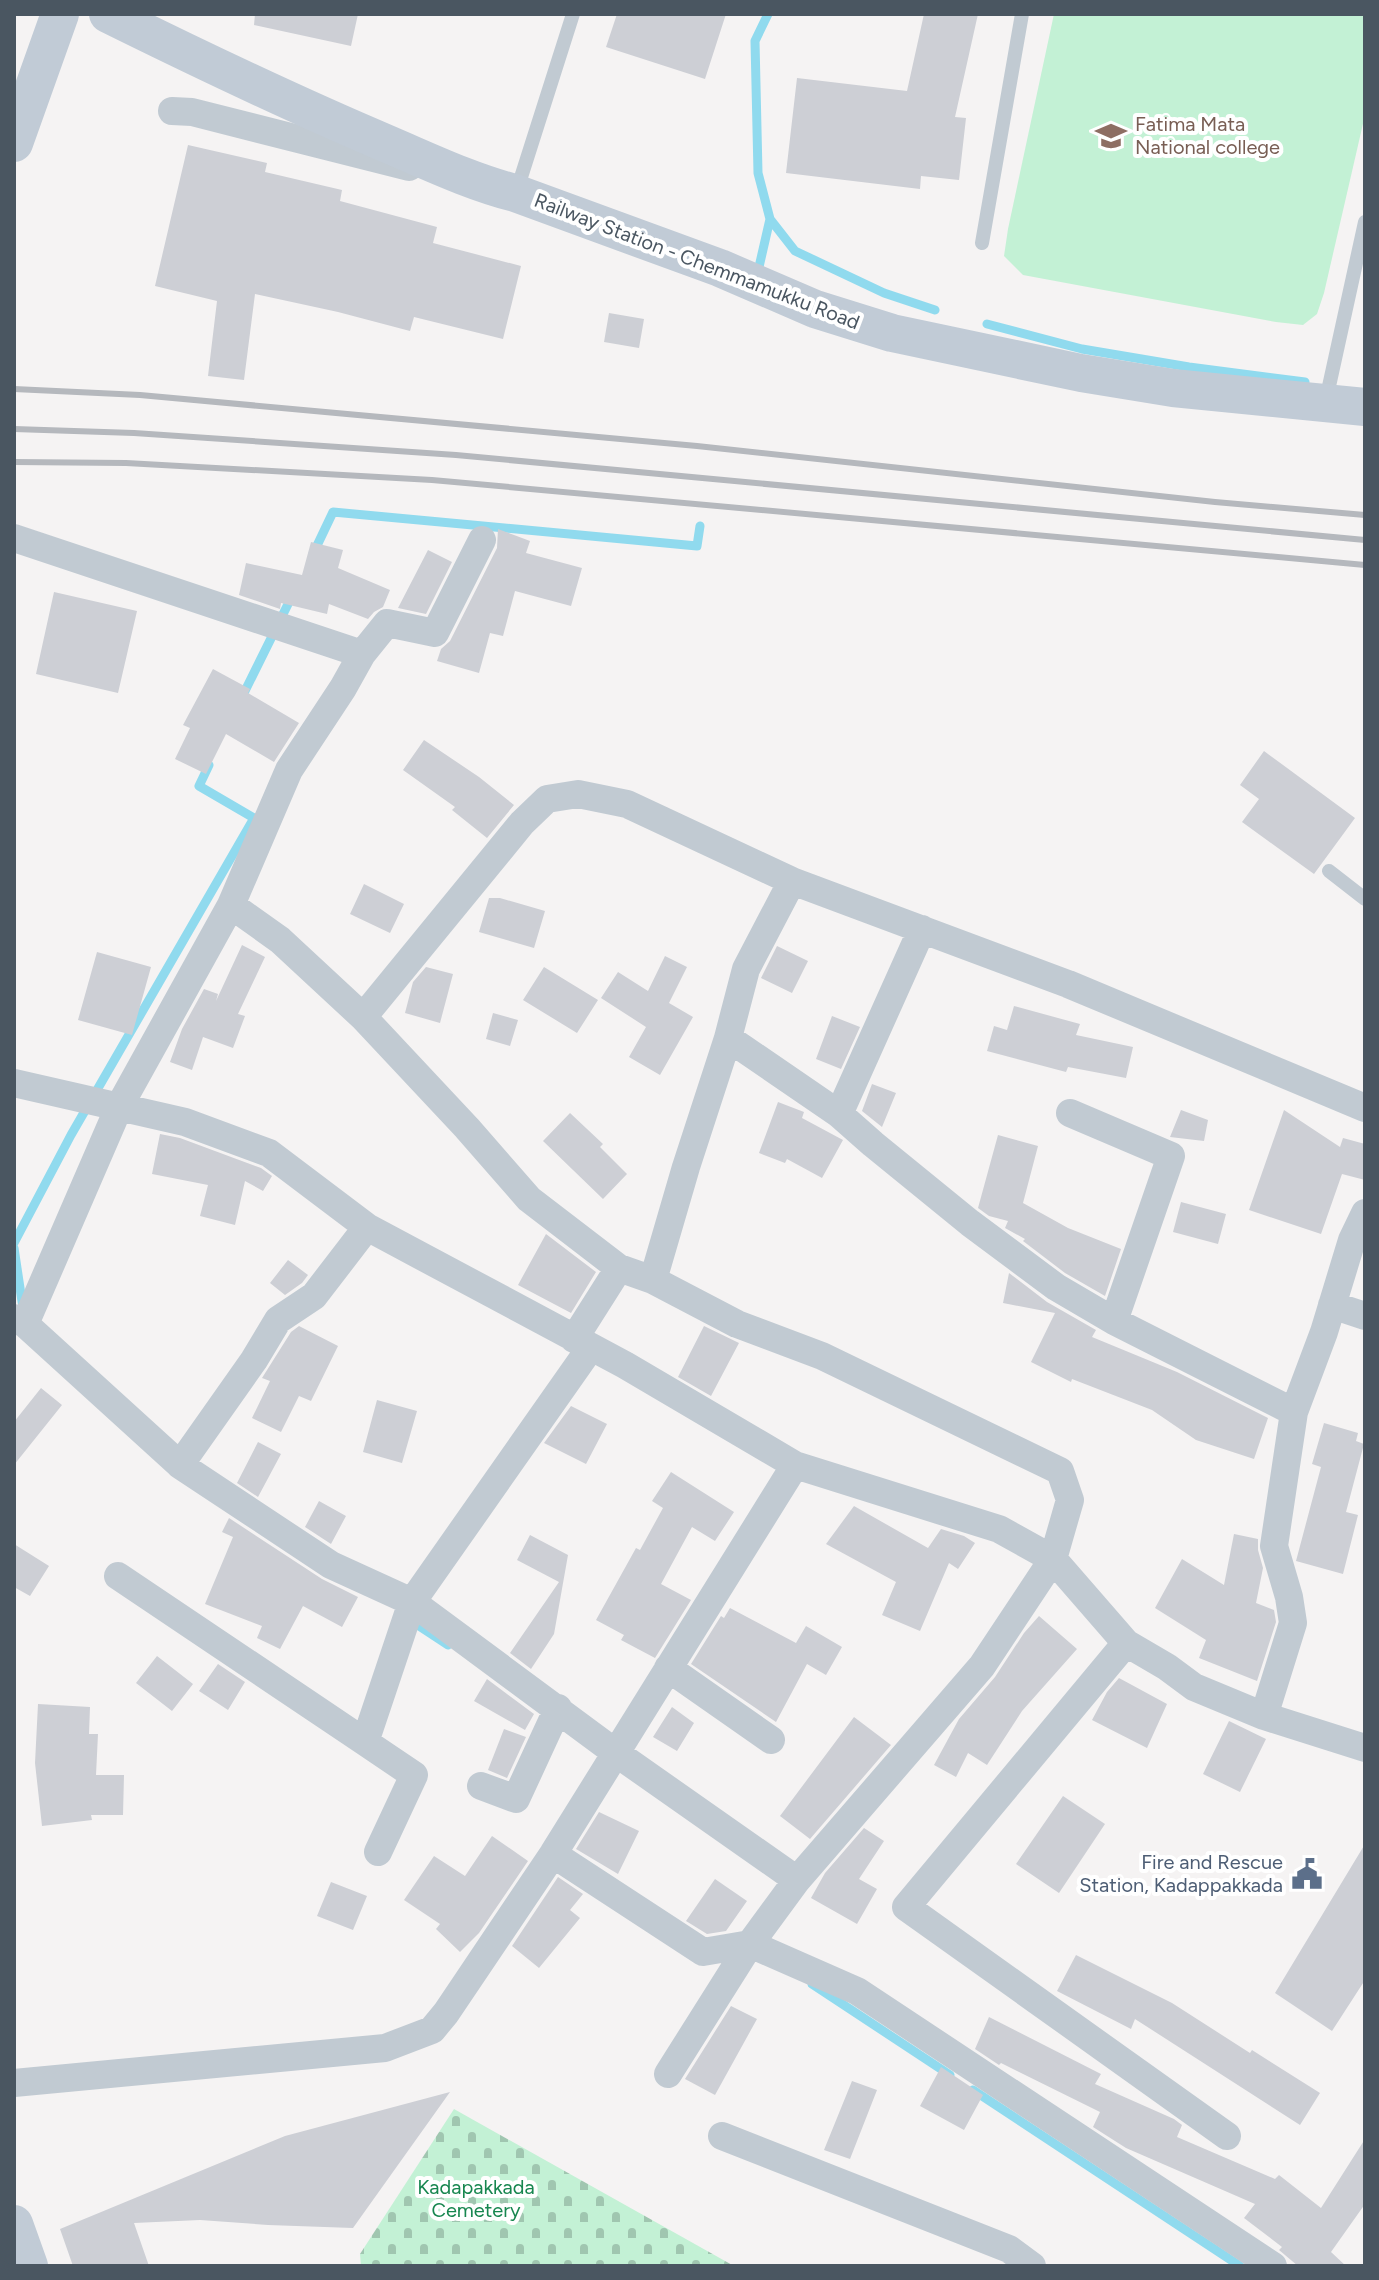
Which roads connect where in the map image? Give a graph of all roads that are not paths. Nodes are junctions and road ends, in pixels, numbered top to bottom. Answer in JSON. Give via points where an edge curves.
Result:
{"nodes":[{"id":1,"x":60,"y":14,"type":"edge"},
{"id":2,"x":108,"y":14,"type":"edge"},
{"id":3,"x":573,"y":14,"type":"edge"},
{"id":4,"x":1022,"y":14,"type":"edge"},
{"id":5,"x":172,"y":111,"type":"dead end"},
{"id":6,"x":14,"y":143,"type":"edge"},
{"id":7,"x":501,"y":190,"type":"junction"},
{"id":8,"x":1365,"y":222,"type":"edge"},
{"id":9,"x":982,"y":243,"type":"dead end"},
{"id":10,"x":1325,"y":404,"type":"junction"},
{"id":11,"x":1365,"y":407,"type":"edge"},
{"id":12,"x":14,"y":538,"type":"edge"},
{"id":13,"x":482,"y":540,"type":"dead end"},
{"id":14,"x":362,"y":654,"type":"junction"},
{"id":15,"x":1329,"y":871,"type":"dead end"},
{"id":16,"x":792,"y":881,"type":"junction"},
{"id":17,"x":1365,"y":899,"type":"edge"},
{"id":18,"x":231,"y":905,"type":"junction"},
{"id":19,"x":922,"y":929,"type":"junction"},
{"id":20,"x":363,"y":1017,"type":"junction"},
{"id":21,"x":728,"y":1038,"type":"junction"},
{"id":22,"x":14,"y":1083,"type":"edge"},
{"id":23,"x":119,"y":1107,"type":"junction"},
{"id":24,"x":1365,"y":1108,"type":"edge"},
{"id":25,"x":1070,"y":1113,"type":"dead end"},
{"id":26,"x":839,"y":1114,"type":"junction"},
{"id":27,"x":1365,"y":1213,"type":"edge"},
{"id":28,"x":367,"y":1227,"type":"junction"},
{"id":29,"x":619,"y":1268,"type":"junction"},
{"id":30,"x":653,"y":1280,"type":"junction"},
{"id":31,"x":1332,"y":1305,"type":"junction"},
{"id":32,"x":1365,"y":1316,"type":"edge"},
{"id":33,"x":20,"y":1321,"type":"edge"},
{"id":34,"x":1114,"y":1321,"type":"junction"},
{"id":35,"x":582,"y":1343,"type":"junction"},
{"id":36,"x":1294,"y":1412,"type":"junction"},
{"id":37,"x":180,"y":1465,"type":"junction"},
{"id":38,"x":795,"y":1465,"type":"junction"},
{"id":39,"x":1053,"y":1559,"type":"junction"},
{"id":40,"x":118,"y":1576,"type":"dead end"},
{"id":41,"x":412,"y":1602,"type":"junction"},
{"id":42,"x":1126,"y":1643,"type":"junction"},
{"id":43,"x":668,"y":1668,"type":"junction"},
{"id":44,"x":558,"y":1708,"type":"junction"},
{"id":45,"x":1264,"y":1716,"type":"junction"},
{"id":46,"x":771,"y":1740,"type":"dead end"},
{"id":47,"x":365,"y":1742,"type":"junction"},
{"id":48,"x":1365,"y":1748,"type":"edge"},
{"id":49,"x":616,"y":1753,"type":"junction"},
{"id":50,"x":481,"y":1786,"type":"dead end"},
{"id":51,"x":378,"y":1852,"type":"dead end"},
{"id":52,"x":553,"y":1854,"type":"junction"},
{"id":53,"x":797,"y":1880,"type":"junction"},
{"id":54,"x":750,"y":1944,"type":"junction"},
{"id":55,"x":668,"y":2074,"type":"dead end"},
{"id":56,"x":14,"y":2083,"type":"edge"},
{"id":57,"x":722,"y":2136,"type":"dead end"},
{"id":58,"x":1227,"y":2136,"type":"dead end"},
{"id":59,"x":14,"y":2224,"type":"edge"},
{"id":60,"x":29,"y":2266,"type":"edge"},
{"id":61,"x":1032,"y":2266,"type":"edge"},
{"id":62,"x":1273,"y":2266,"type":"edge"}],
"edges":[{"from":1,"to":6,"type":"main road"},
{"from":2,"to":7,"type":"main road","name":"Railway Station - Chemmamukku Road","via":[[355,131]]},
{"from":3,"to":7,"type":"lane"},
{"from":4,"to":9,"type":"lane"},
{"from":5,"to":7,"type":"street"},
{"from":7,"to":10,"type":"main road","name":"Railway Station - Chemmamukku Road","via":[[892,333],[1096,376]]},
{"from":8,"to":10,"type":"lane"},
{"from":10,"to":11,"type":"main road","name":"Railway Station - Chemmamukku Road"},
{"from":12,"to":14,"type":"street"},
{"from":13,"to":14,"type":"street","via":[[435,633],[387,623]]},
{"from":14,"to":18,"type":"street","via":[[289,770]]},
{"from":15,"to":17,"type":"lane"},
{"from":16,"to":19,"type":"street"},
{"from":16,"to":20,"type":"street","via":[[627,804],[578,794],[547,799]]},
{"from":16,"to":21,"type":"street","via":[[746,969]]},
{"from":18,"to":20,"type":"street","via":[[280,940]]},
{"from":18,"to":23,"type":"street"},
{"from":19,"to":24,"type":"street"},
{"from":19,"to":26,"type":"street"},
{"from":20,"to":29,"type":"street","via":[[529,1199]]},
{"from":21,"to":26,"type":"street"},
{"from":21,"to":30,"type":"street"},
{"from":22,"to":23,"type":"street"},
{"from":23,"to":28,"type":"street","via":[[185,1122],[269,1153]]},
{"from":23,"to":33,"type":"street"},
{"from":25,"to":34,"type":"street","via":[[1171,1156]]},
{"from":26,"to":34,"type":"street","via":[[970,1223],[1056,1287]]},
{"from":27,"to":31,"type":"street"},
{"from":28,"to":35,"type":"street"},
{"from":28,"to":37,"type":"street","via":[[314,1296],[278,1320]]},
{"from":29,"to":30,"type":"street"},
{"from":29,"to":35,"type":"street"},
{"from":30,"to":39,"type":"street","via":[[737,1324],[822,1356],[1060,1471],[1070,1500]]},
{"from":31,"to":32,"type":"street"},
{"from":31,"to":36,"type":"street"},
{"from":33,"to":37,"type":"street"},
{"from":34,"to":36,"type":"street"},
{"from":35,"to":38,"type":"street"},
{"from":35,"to":41,"type":"street"},
{"from":36,"to":45,"type":"street","via":[[1274,1546],[1293,1623]]},
{"from":37,"to":41,"type":"street","via":[[331,1565]]},
{"from":38,"to":39,"type":"street","via":[[999,1529]]},
{"from":38,"to":43,"type":"street"},
{"from":39,"to":42,"type":"street"},
{"from":39,"to":53,"type":"street","via":[[982,1666]]},
{"from":40,"to":47,"type":"street"},
{"from":41,"to":44,"type":"street"},
{"from":41,"to":47,"type":"street"},
{"from":42,"to":45,"type":"street","via":[[1194,1687]]},
{"from":42,"to":58,"type":"street","via":[[906,1907]]},
{"from":43,"to":46,"type":"street"},
{"from":43,"to":49,"type":"street"},
{"from":44,"to":49,"type":"street"},
{"from":44,"to":50,"type":"street","via":[[516,1799]]},
{"from":45,"to":48,"type":"street"},
{"from":47,"to":51,"type":"street","via":[[414,1775]]},
{"from":49,"to":52,"type":"street"},
{"from":49,"to":53,"type":"street"},
{"from":52,"to":54,"type":"street","via":[[703,1952]]},
{"from":52,"to":56,"type":"street","via":[[432,2030],[385,2048]]},
{"from":53,"to":54,"type":"street"},
{"from":54,"to":55,"type":"street"},
{"from":54,"to":62,"type":"street","via":[[857,1991]]},
{"from":57,"to":61,"type":"street","via":[[1009,2249]]},
{"from":59,"to":60,"type":"main road"}]}
